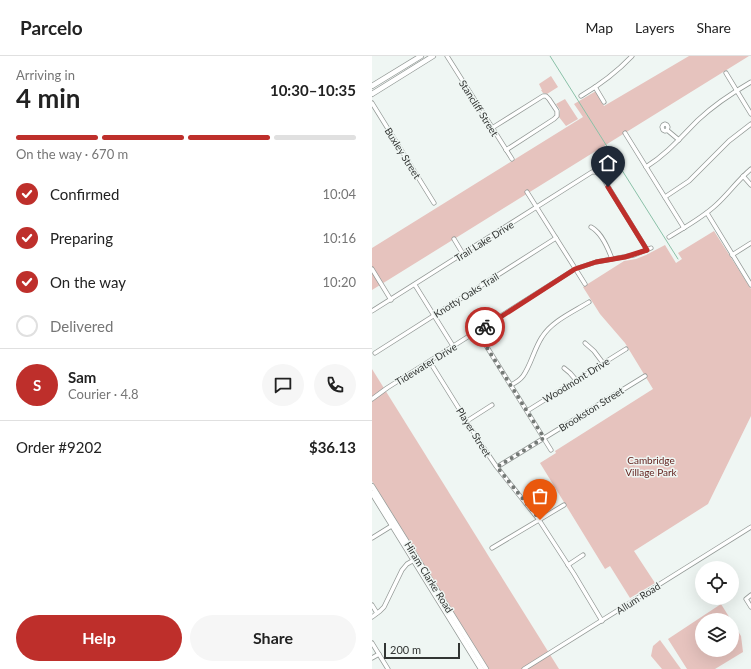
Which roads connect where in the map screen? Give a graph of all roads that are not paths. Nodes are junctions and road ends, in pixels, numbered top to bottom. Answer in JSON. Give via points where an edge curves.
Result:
{"nodes":[{"id":1,"x":421,"y":56,"type":"edge"},
{"id":2,"x":434,"y":56,"type":"edge"},
{"id":3,"x":446,"y":56,"type":"edge"},
{"id":4,"x":632,"y":56,"type":"edge"},
{"id":5,"x":406,"y":66,"type":"junction"},
{"id":6,"x":409,"y":71,"type":"junction"},
{"id":7,"x":726,"y":73,"type":"dead end"},
{"id":8,"x":751,"y":82,"type":"edge"},
{"id":9,"x":372,"y":86,"type":"edge"},
{"id":10,"x":595,"y":87,"type":"junction"},
{"id":11,"x":737,"y":90,"type":"junction"},
{"id":12,"x":372,"y":94,"type":"edge"},
{"id":13,"x":581,"y":96,"type":"dead end"},
{"id":14,"x":372,"y":102,"type":"edge"},
{"id":15,"x":604,"y":102,"type":"dead end"},
{"id":16,"x":751,"y":114,"type":"edge"},
{"id":17,"x":751,"y":124,"type":"edge"},
{"id":18,"x":492,"y":128,"type":"junction"},
{"id":19,"x":667,"y":130,"type":"dead end"},
{"id":20,"x":624,"y":133,"type":"dead end"},
{"id":21,"x":679,"y":140,"type":"junction"},
{"id":22,"x":506,"y":150,"type":"junction"},
{"id":23,"x":512,"y":159,"type":"dead end"},
{"id":24,"x":646,"y":167,"type":"junction"},
{"id":25,"x":751,"y":169,"type":"edge"},
{"id":26,"x":743,"y":176,"type":"junction"},
{"id":27,"x":751,"y":185,"type":"edge"},
{"id":28,"x":527,"y":192,"type":"dead end"},
{"id":29,"x":665,"y":197,"type":"junction"},
{"id":30,"x":434,"y":203,"type":"dead end"},
{"id":31,"x":537,"y":207,"type":"junction"},
{"id":32,"x":707,"y":213,"type":"junction"},
{"id":33,"x":591,"y":227,"type":"dead end"},
{"id":34,"x":684,"y":228,"type":"junction"},
{"id":35,"x":669,"y":237,"type":"dead end"},
{"id":36,"x":556,"y":238,"type":"junction"},
{"id":37,"x":454,"y":239,"type":"dead end"},
{"id":38,"x":751,"y":243,"type":"edge"},
{"id":39,"x":651,"y":248,"type":"dead end"},
{"id":40,"x":647,"y":250,"type":"junction"},
{"id":41,"x":463,"y":254,"type":"junction"},
{"id":42,"x":732,"y":255,"type":"junction"},
{"id":43,"x":612,"y":259,"type":"junction"},
{"id":44,"x":372,"y":269,"type":"edge"},
{"id":45,"x":575,"y":269,"type":"junction"},
{"id":46,"x":585,"y":284,"type":"dead end"},
{"id":47,"x":415,"y":285,"type":"junction"},
{"id":48,"x":751,"y":285,"type":"edge"},
{"id":49,"x":391,"y":300,"type":"junction"},
{"id":50,"x":589,"y":302,"type":"dead end"},
{"id":51,"x":372,"y":311,"type":"edge"},
{"id":52,"x":434,"y":315,"type":"junction"},
{"id":53,"x":477,"y":332,"type":"junction"},
{"id":54,"x":585,"y":343,"type":"dead end"},
{"id":55,"x":453,"y":346,"type":"junction"},
{"id":56,"x":626,"y":349,"type":"dead end"},
{"id":57,"x":375,"y":353,"type":"dead end"},
{"id":58,"x":430,"y":362,"type":"junction"},
{"id":59,"x":604,"y":363,"type":"junction"},
{"id":60,"x":564,"y":368,"type":"dead end"},
{"id":61,"x":645,"y":376,"type":"dead end"},
{"id":62,"x":576,"y":380,"type":"junction"},
{"id":63,"x":511,"y":385,"type":"junction"},
{"id":64,"x":372,"y":399,"type":"edge"},
{"id":65,"x":492,"y":405,"type":"dead end"},
{"id":66,"x":527,"y":411,"type":"junction"},
{"id":67,"x":467,"y":421,"type":"junction"},
{"id":68,"x":544,"y":438,"type":"junction"},
{"id":69,"x":551,"y":450,"type":"dead end"},
{"id":70,"x":497,"y":467,"type":"junction"},
{"id":71,"x":372,"y":486,"type":"edge"},
{"id":72,"x":372,"y":493,"type":"edge"},
{"id":73,"x":564,"y":505,"type":"dead end"},
{"id":74,"x":540,"y":520,"type":"junction"},
{"id":75,"x":394,"y":524,"type":"junction"},
{"id":76,"x":750,"y":529,"type":"edge"},
{"id":77,"x":372,"y":538,"type":"edge"},
{"id":78,"x":492,"y":548,"type":"dead end"},
{"id":79,"x":583,"y":555,"type":"dead end"},
{"id":80,"x":415,"y":559,"type":"junction"},
{"id":81,"x":568,"y":565,"type":"junction"},
{"id":82,"x":751,"y":595,"type":"edge"},
{"id":83,"x":372,"y":605,"type":"edge"},
{"id":84,"x":751,"y":608,"type":"edge"},
{"id":85,"x":377,"y":613,"type":"junction"},
{"id":86,"x":372,"y":617,"type":"edge"},
{"id":87,"x":602,"y":621,"type":"junction"},
{"id":88,"x":372,"y":643,"type":"edge"},
{"id":89,"x":472,"y":650,"type":"junction"},
{"id":90,"x":378,"y":654,"type":"junction"},
{"id":91,"x":372,"y":658,"type":"edge"},
{"id":92,"x":388,"y":669,"type":"edge"},
{"id":93,"x":481,"y":669,"type":"edge"},
{"id":94,"x":486,"y":669,"type":"edge"},
{"id":95,"x":524,"y":669,"type":"edge"}],
"edges":[{"from":1,"to":5,"type":"main road"},
{"from":2,"to":6,"type":"main road"},
{"from":3,"to":18,"type":"street","name":"Stancliff Street"},
{"from":4,"to":10,"type":"street","via":[[620,69]]},
{"from":5,"to":6,"type":"main road"},
{"from":5,"to":9,"type":"main road"},
{"from":6,"to":12,"type":"main road"},
{"from":7,"to":11,"type":"street"},
{"from":8,"to":11,"type":"street"},
{"from":10,"to":13,"type":"street"},
{"from":10,"to":15,"type":"street"},
{"from":11,"to":16,"type":"street"},
{"from":11,"to":21,"type":"street","via":[[706,112]]},
{"from":14,"to":30,"type":"street","name":"Buxley Street"},
{"from":17,"to":29,"type":"street","via":[[729,141],[689,181]]},
{"from":18,"to":22,"type":"street","name":"Stancliff Street"},
{"from":18,"to":22,"type":"street","via":[[545,96],[557,111],[556,117]]},
{"from":19,"to":21,"type":"street"},
{"from":20,"to":24,"type":"street"},
{"from":21,"to":24,"type":"street"},
{"from":22,"to":23,"type":"street","name":"Stancliff Street"},
{"from":24,"to":29,"type":"street"},
{"from":25,"to":26,"type":"street"},
{"from":26,"to":27,"type":"street"},
{"from":26,"to":32,"type":"street"},
{"from":28,"to":31,"type":"street"},
{"from":29,"to":34,"type":"street"},
{"from":31,"to":36,"type":"street"},
{"from":31,"to":40,"type":"street","name":"Trail Lake Drive","via":[[592,172],[596,172]]},
{"from":31,"to":41,"type":"street","name":"Trail Lake Drive"},
{"from":32,"to":34,"type":"street"},
{"from":32,"to":42,"type":"street"},
{"from":33,"to":43,"type":"street","via":[[596,230],[610,251]]},
{"from":34,"to":35,"type":"street"},
{"from":36,"to":45,"type":"street"},
{"from":36,"to":52,"type":"street","name":"Knotty Oaks Trail"},
{"from":37,"to":41,"type":"street"},
{"from":38,"to":42,"type":"street"},
{"from":39,"to":40,"type":"street","name":"Tidewater Drive"},
{"from":40,"to":43,"type":"street","name":"Tidewater Drive"},
{"from":41,"to":47,"type":"street","name":"Trail Lake Drive"},
{"from":42,"to":48,"type":"street"},
{"from":43,"to":45,"type":"street","name":"Tidewater Drive"},
{"from":44,"to":49,"type":"street"},
{"from":45,"to":46,"type":"street"},
{"from":45,"to":53,"type":"street","name":"Tidewater Drive"},
{"from":47,"to":49,"type":"street","name":"Trail Lake Drive"},
{"from":47,"to":52,"type":"street"},
{"from":49,"to":51,"type":"street","name":"Trail Lake Drive"},
{"from":50,"to":63,"type":"street","via":[[550,328],[542,337],[523,376]]},
{"from":52,"to":55,"type":"street"},
{"from":52,"to":57,"type":"street","name":"Knotty Oaks Trail"},
{"from":53,"to":55,"type":"street","name":"Tidewater Drive"},
{"from":53,"to":63,"type":"street"},
{"from":54,"to":59,"type":"street"},
{"from":55,"to":58,"type":"street","name":"Tidewater Drive"},
{"from":56,"to":59,"type":"street","name":"Woodmont Drive"},
{"from":58,"to":64,"type":"street","name":"Tidewater Drive"},
{"from":58,"to":67,"type":"street","name":"Player Street"},
{"from":59,"to":62,"type":"street","name":"Woodmont Drive"},
{"from":60,"to":62,"type":"street"},
{"from":61,"to":68,"type":"street","name":"Brookston Street"},
{"from":62,"to":66,"type":"street","name":"Woodmont Drive"},
{"from":63,"to":66,"type":"street"},
{"from":65,"to":67,"type":"street"},
{"from":66,"to":68,"type":"street"},
{"from":67,"to":70,"type":"street","name":"Player Street"},
{"from":68,"to":69,"type":"street"},
{"from":68,"to":70,"type":"street","name":"Brookston Street"},
{"from":70,"to":74,"type":"street","name":"Player Street"},
{"from":71,"to":75,"type":"main road","name":"Hiram Clarke Road"},
{"from":72,"to":75,"type":"main road","name":"Hiram Clarke Road"},
{"from":73,"to":74,"type":"street"},
{"from":74,"to":78,"type":"street"},
{"from":74,"to":81,"type":"street","name":"Player Street"},
{"from":75,"to":77,"type":"street"},
{"from":75,"to":80,"type":"main road","name":"Hiram Clarke Road"},
{"from":76,"to":87,"type":"street","name":"Allum Road"},
{"from":79,"to":81,"type":"street"},
{"from":80,"to":85,"type":"street","via":[[404,567],[384,607]]},
{"from":80,"to":89,"type":"main road","name":"Hiram Clarke Road"},
{"from":81,"to":87,"type":"street","name":"Player Street"},
{"from":82,"to":84,"type":"street","via":[[746,599]]},
{"from":83,"to":85,"type":"street"},
{"from":85,"to":86,"type":"street"},
{"from":87,"to":95,"type":"street","name":"Allum Road"},
{"from":88,"to":90,"type":"street"},
{"from":89,"to":93,"type":"main road","name":"Hiram Clarke Road"},
{"from":89,"to":94,"type":"main road","name":"Hiram Clarke Road"},
{"from":90,"to":91,"type":"street"},
{"from":90,"to":92,"type":"street"}]}
